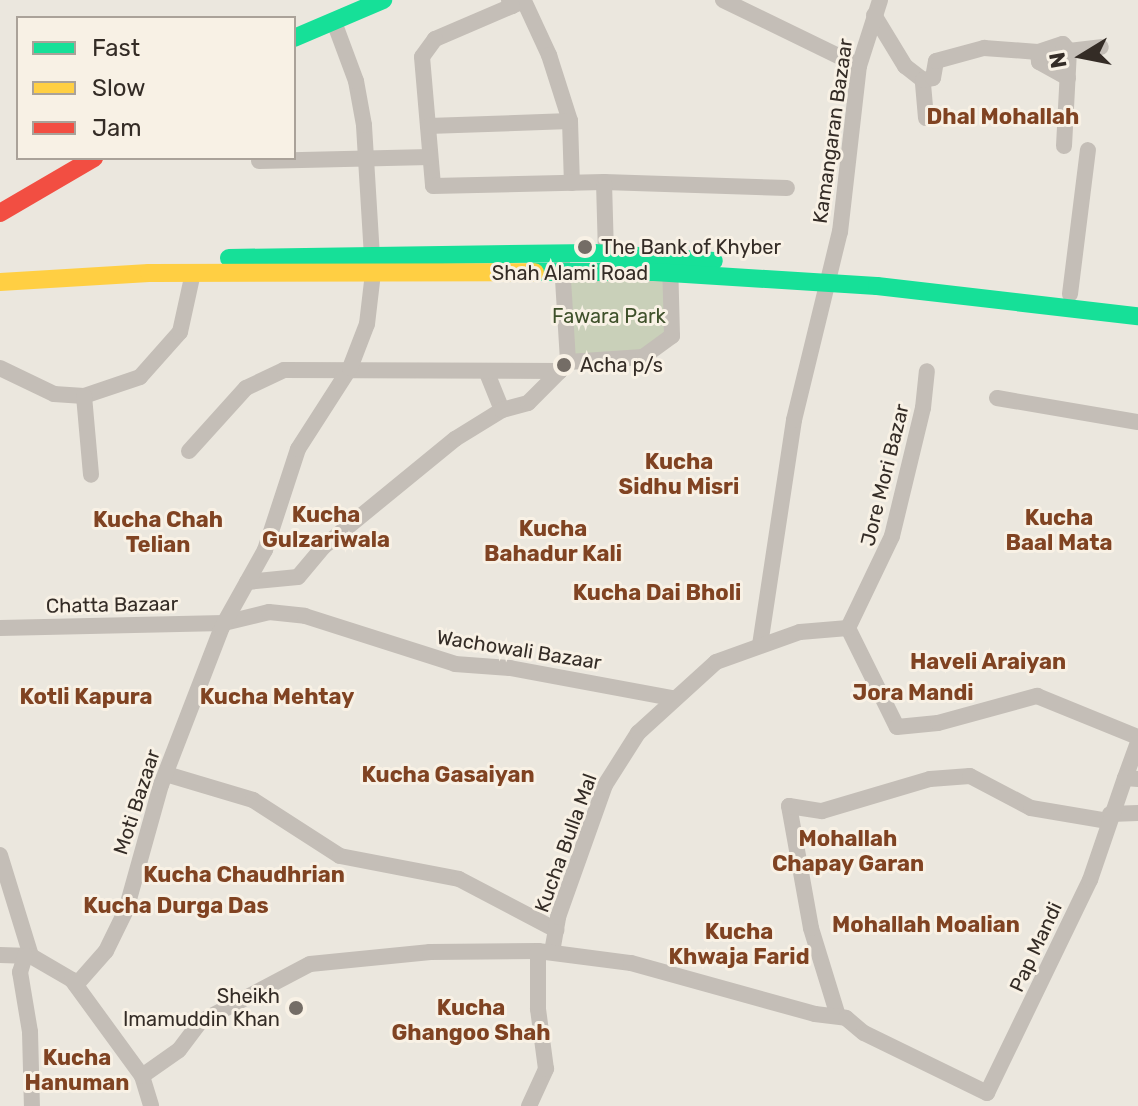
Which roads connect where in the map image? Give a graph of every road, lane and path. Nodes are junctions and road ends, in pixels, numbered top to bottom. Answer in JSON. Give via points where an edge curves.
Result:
{"nodes":[{"id":1,"x":383,"y":0,"type":"edge"},
{"id":2,"x":723,"y":0,"type":"edge"},
{"id":3,"x":510,"y":3,"type":"edge"},
{"id":4,"x":877,"y":8,"type":"edge"},
{"id":5,"x":334,"y":22,"type":"junction"},
{"id":6,"x":296,"y":37,"type":"edge"},
{"id":7,"x":1101,"y":47,"type":"dead end"},
{"id":8,"x":1069,"y":51,"type":"junction"},
{"id":9,"x":1038,"y":52,"type":"junction"},
{"id":10,"x":859,"y":66,"type":"junction"},
{"id":11,"x":1068,"y":78,"type":"junction"},
{"id":12,"x":923,"y":80,"type":"junction"},
{"id":13,"x":926,"y":118,"type":"dead end"},
{"id":14,"x":570,"y":121,"type":"junction"},
{"id":15,"x":428,"y":126,"type":"junction"},
{"id":16,"x":1064,"y":146,"type":"dead end"},
{"id":17,"x":1088,"y":150,"type":"dead end"},
{"id":18,"x":430,"y":157,"type":"junction"},
{"id":19,"x":91,"y":160,"type":"edge"},
{"id":20,"x":259,"y":161,"type":"dead end"},
{"id":21,"x":366,"y":161,"type":"junction"},
{"id":22,"x":604,"y":182,"type":"junction"},
{"id":23,"x":572,"y":183,"type":"junction"},
{"id":24,"x":787,"y":188,"type":"dead end"},
{"id":25,"x":0,"y":213,"type":"edge"},
{"id":26,"x":562,"y":253,"type":"junction"},
{"id":27,"x":606,"y":254,"type":"junction"},
{"id":28,"x":372,"y":266,"type":"junction"},
{"id":29,"x":671,"y":266,"type":"junction"},
{"id":30,"x":0,"y":268,"type":"edge"},
{"id":31,"x":193,"y":273,"type":"junction"},
{"id":32,"x":562,"y":273,"type":"junction"},
{"id":33,"x":830,"y":276,"type":"junction"},
{"id":34,"x":0,"y":282,"type":"edge"},
{"id":35,"x":1070,"y":294,"type":"junction"},
{"id":36,"x":1138,"y":301,"type":"edge"},
{"id":37,"x":1138,"y":316,"type":"edge"},
{"id":38,"x":564,"y":366,"type":"junction"},
{"id":39,"x":0,"y":368,"type":"edge"},
{"id":40,"x":350,"y":368,"type":"junction"},
{"id":41,"x":927,"y":371,"type":"dead end"},
{"id":42,"x":487,"y":373,"type":"junction"},
{"id":43,"x":84,"y":396,"type":"junction"},
{"id":44,"x":997,"y":398,"type":"dead end"},
{"id":45,"x":502,"y":410,"type":"junction"},
{"id":46,"x":1138,"y":422,"type":"edge"},
{"id":47,"x":189,"y":451,"type":"dead end"},
{"id":48,"x":91,"y":475,"type":"dead end"},
{"id":49,"x":247,"y":582,"type":"junction"},
{"id":50,"x":224,"y":623,"type":"junction"},
{"id":51,"x":0,"y":628,"type":"edge"},
{"id":52,"x":848,"y":628,"type":"junction"},
{"id":53,"x":760,"y":645,"type":"junction"},
{"id":54,"x":672,"y":698,"type":"junction"},
{"id":55,"x":1138,"y":737,"type":"edge"},
{"id":56,"x":1138,"y":743,"type":"edge"},
{"id":57,"x":166,"y":774,"type":"junction"},
{"id":58,"x":1132,"y":778,"type":"edge"},
{"id":59,"x":1138,"y":813,"type":"edge"},
{"id":60,"x":1109,"y":817,"type":"junction"},
{"id":61,"x":0,"y":855,"type":"edge"},
{"id":62,"x":556,"y":930,"type":"junction"},
{"id":63,"x":545,"y":951,"type":"junction"},
{"id":64,"x":0,"y":955,"type":"edge"},
{"id":65,"x":28,"y":956,"type":"junction"},
{"id":66,"x":76,"y":985,"type":"junction"},
{"id":67,"x":838,"y":1016,"type":"junction"},
{"id":68,"x":142,"y":1076,"type":"junction"},
{"id":69,"x":990,"y":1100,"type":"edge"},
{"id":70,"x":32,"y":1106,"type":"edge"},
{"id":71,"x":151,"y":1106,"type":"edge"},
{"id":72,"x":529,"y":1106,"type":"edge"}],
"edges":[{"from":1,"to":5,"type":"street"},
{"from":2,"to":10,"type":"street"},
{"from":3,"to":14,"type":"street","via":[[524,1]]},
{"from":3,"to":15,"type":"street","via":[[435,39],[422,57]]},
{"from":4,"to":10,"type":"street","name":"Kamangaran Bazaar"},
{"from":4,"to":12,"type":"street","via":[[905,66]]},
{"from":5,"to":6,"type":"street"},
{"from":5,"to":21,"type":"street","name":"Moti Bazaar","via":[[356,81]]},
{"from":7,"to":8,"type":"street"},
{"from":8,"to":9,"type":"street","via":[[1063,44]]},
{"from":8,"to":11,"type":"street"},
{"from":9,"to":11,"type":"street","via":[[1039,62]]},
{"from":9,"to":12,"type":"street","via":[[971,51],[936,61],[933,78]]},
{"from":10,"to":33,"type":"street","name":"Kamangaran Bazaar"},
{"from":11,"to":16,"type":"street"},
{"from":12,"to":13,"type":"street"},
{"from":14,"to":15,"type":"street"},
{"from":14,"to":23,"type":"street"},
{"from":15,"to":18,"type":"street"},
{"from":17,"to":35,"type":"street"},
{"from":18,"to":21,"type":"street"},
{"from":18,"to":23,"type":"street","via":[[433,186]]},
{"from":19,"to":25,"type":"street"},
{"from":20,"to":21,"type":"street"},
{"from":21,"to":28,"type":"street","name":"Moti Bazaar"},
{"from":22,"to":23,"type":"street"},
{"from":22,"to":24,"type":"street"},
{"from":22,"to":27,"type":"street"},
{"from":26,"to":27,"type":"street","name":"Shah Alami Road"},
{"from":26,"to":28,"type":"street","name":"Shah Alami Road"},
{"from":26,"to":32,"type":"street"},
{"from":27,"to":29,"type":"street","name":"Shah Alami Road"},
{"from":28,"to":30,"type":"street","name":"Shah Alami Road","via":[[146,259]]},
{"from":28,"to":31,"type":"street","name":"Shah Alami Road"},
{"from":28,"to":32,"type":"street","name":"Shah Alami Road"},
{"from":28,"to":40,"type":"street","name":"Moti Bazaar","via":[[367,324]]},
{"from":29,"to":32,"type":"street","name":"Shah Alami Road"},
{"from":29,"to":33,"type":"street","name":"Shah Alami Road"},
{"from":29,"to":38,"type":"street","via":[[672,336],[643,357]]},
{"from":31,"to":34,"type":"street","name":"Shah Alami Road"},
{"from":31,"to":43,"type":"street","via":[[190,303],[163,357],[140,377]]},
{"from":32,"to":38,"type":"street"},
{"from":33,"to":35,"type":"street","name":"Shah Alami Road"},
{"from":33,"to":37,"type":"street","name":"Shah Alami Road"},
{"from":33,"to":53,"type":"street","name":"Kamangaran Bazaar","via":[[794,420]]},
{"from":35,"to":36,"type":"street","name":"Shah Alami Road"},
{"from":38,"to":42,"type":"street"},
{"from":38,"to":45,"type":"street","via":[[528,403]]},
{"from":39,"to":43,"type":"street","via":[[54,394]]},
{"from":40,"to":42,"type":"street"},
{"from":40,"to":47,"type":"street","via":[[284,370],[265,376],[246,388]]},
{"from":40,"to":49,"type":"street","name":"Moti Bazaar","via":[[298,449],[265,550]]},
{"from":41,"to":52,"type":"street","name":"Jore Mori Bazar","via":[[892,536]]},
{"from":42,"to":45,"type":"street"},
{"from":43,"to":48,"type":"street"},
{"from":44,"to":46,"type":"street"},
{"from":45,"to":49,"type":"street","via":[[455,439],[323,547],[298,577]]},
{"from":49,"to":50,"type":"street","name":"Moti Bazaar"},
{"from":50,"to":51,"type":"street","name":"Chatta Bazaar"},
{"from":50,"to":54,"type":"street","name":"Wachowali Bazaar","via":[[256,613],[305,616],[455,664],[538,672]]},
{"from":50,"to":57,"type":"street","name":"Moti Bazaar"},
{"from":52,"to":53,"type":"street","name":"Kucha Bulla Mal","via":[[800,632]]},
{"from":52,"to":55,"type":"street","via":[[897,727],[938,723],[1037,696]]},
{"from":53,"to":54,"type":"street","name":"Kucha Bulla Mal","via":[[716,662]]},
{"from":54,"to":62,"type":"street","name":"Kucha Bulla Mal","via":[[638,733],[605,785]]},
{"from":56,"to":58,"type":"street","name":"Pap Mandi"},
{"from":57,"to":62,"type":"street","via":[[253,800],[340,856],[459,879]]},
{"from":57,"to":66,"type":"street","name":"Moti Bazaar","via":[[126,910],[106,951]]},
{"from":58,"to":60,"type":"street","name":"Pap Mandi"},
{"from":59,"to":60,"type":"street"},
{"from":60,"to":67,"type":"street","via":[[1031,808],[970,776],[930,779],[822,811],[789,806],[809,920]]},
{"from":60,"to":69,"type":"street","name":"Pap Mandi","via":[[1090,880]]},
{"from":61,"to":65,"type":"street"},
{"from":62,"to":63,"type":"street","name":"Kucha Bulla Mal"},
{"from":63,"to":67,"type":"street","via":[[631,963]]},
{"from":63,"to":68,"type":"street","via":[[430,952],[310,964],[200,1022],[179,1050]]},
{"from":63,"to":72,"type":"street","name":"Kucha Bulla Mal","via":[[538,1009],[546,1069]]},
{"from":64,"to":65,"type":"street"},
{"from":65,"to":66,"type":"street"},
{"from":65,"to":70,"type":"street","via":[[20,972],[30,1032]]},
{"from":66,"to":68,"type":"street"},
{"from":67,"to":69,"type":"street"},
{"from":68,"to":71,"type":"street"}]}
